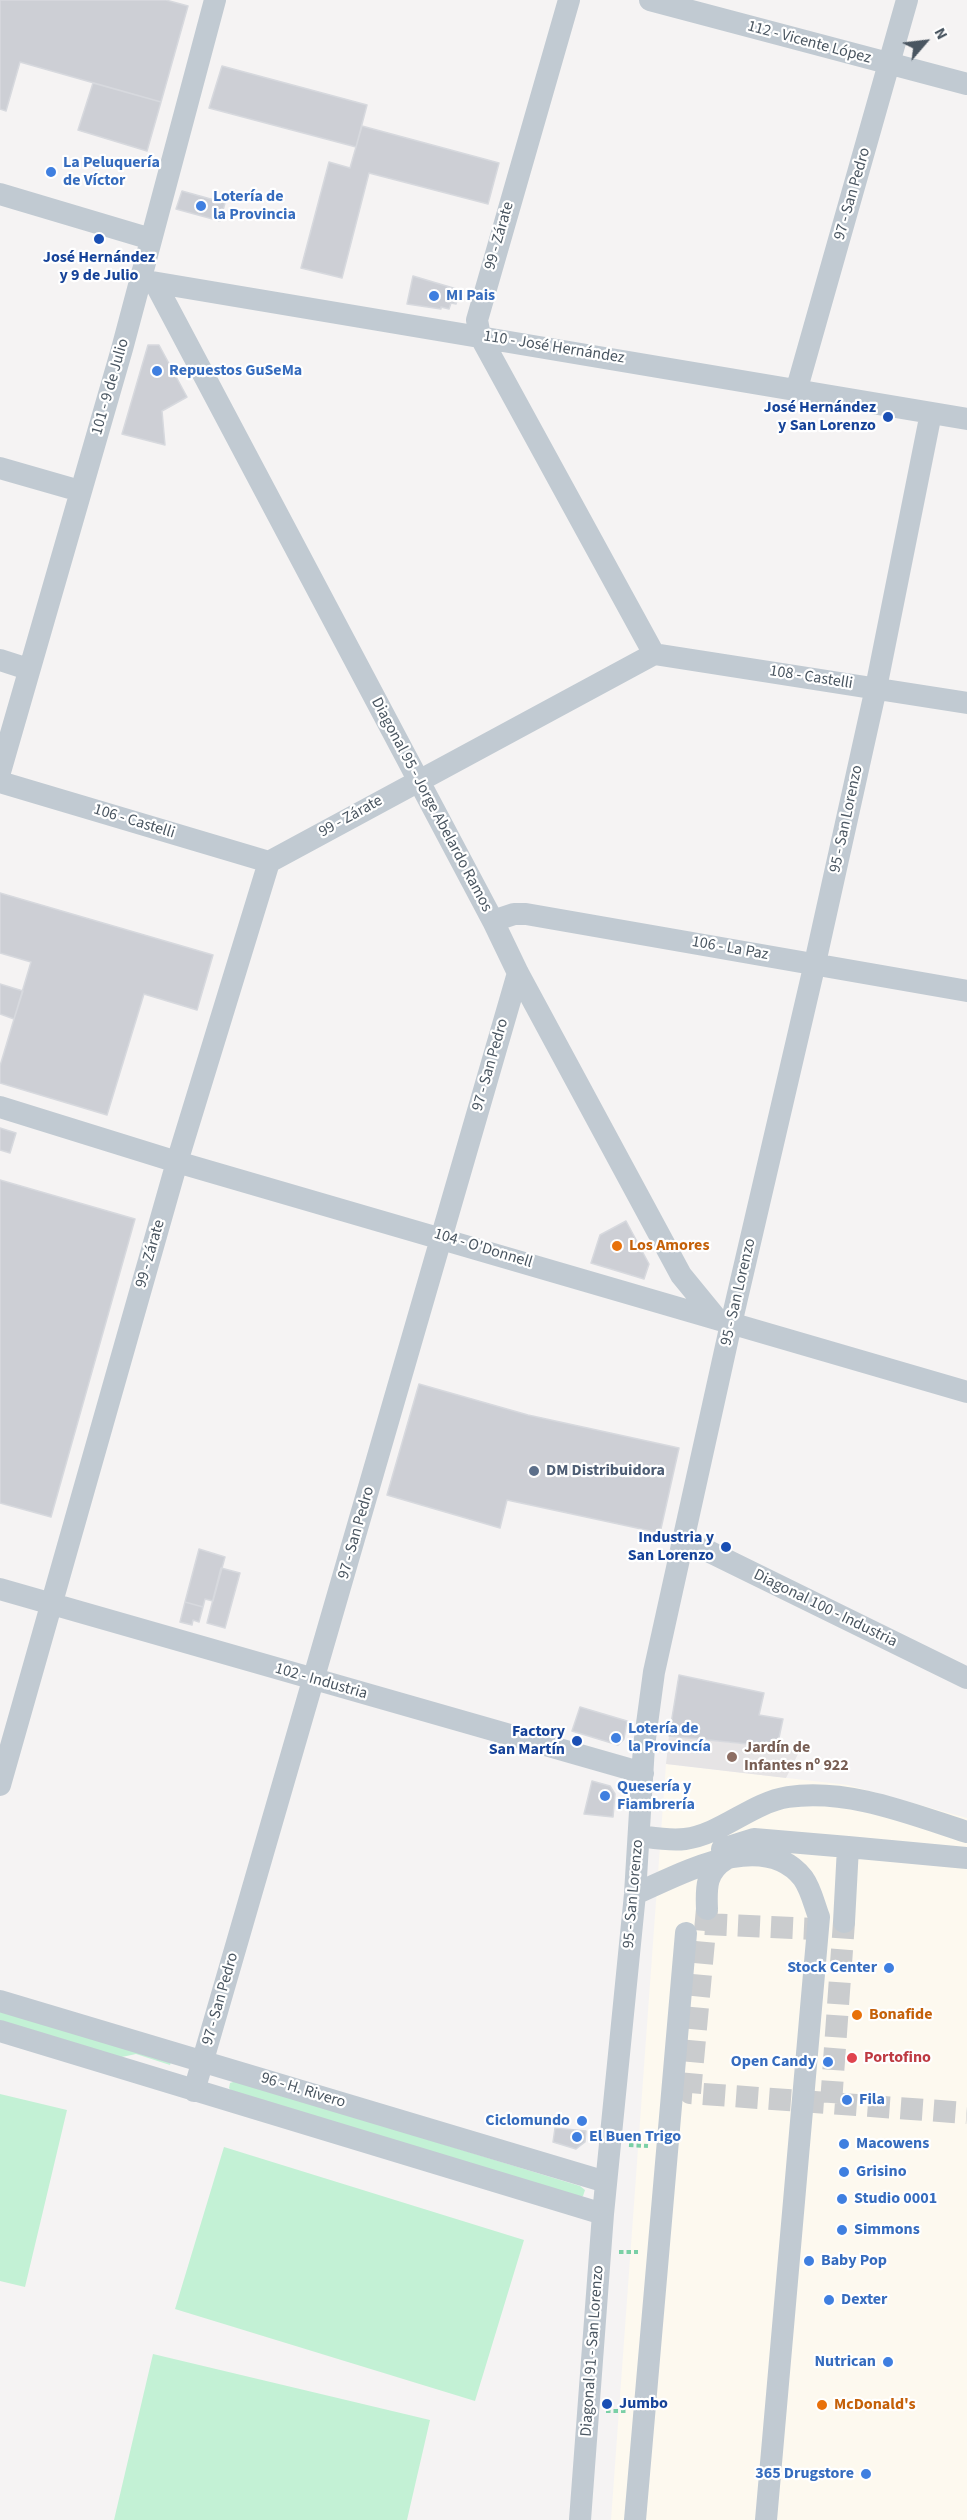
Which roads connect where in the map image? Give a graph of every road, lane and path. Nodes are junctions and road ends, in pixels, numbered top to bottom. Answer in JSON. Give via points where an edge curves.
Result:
{"nodes":[{"id":1,"x":216,"y":0,"type":"edge"},
{"id":2,"x":568,"y":0,"type":"edge"},
{"id":3,"x":650,"y":0,"type":"edge"},
{"id":4,"x":907,"y":0,"type":"edge"},
{"id":5,"x":890,"y":64,"type":"junction"},
{"id":6,"x":967,"y":84,"type":"edge"},
{"id":7,"x":0,"y":194,"type":"edge"},
{"id":8,"x":151,"y":239,"type":"junction"},
{"id":9,"x":148,"y":281,"type":"junction"},
{"id":10,"x":480,"y":336,"type":"junction"},
{"id":11,"x":797,"y":388,"type":"junction"},
{"id":12,"x":931,"y":413,"type":"junction"},
{"id":13,"x":967,"y":418,"type":"edge"},
{"id":14,"x":0,"y":468,"type":"edge"},
{"id":15,"x":80,"y":491,"type":"junction"},
{"id":16,"x":654,"y":654,"type":"junction"},
{"id":17,"x":0,"y":660,"type":"edge"},
{"id":18,"x":28,"y":669,"type":"junction"},
{"id":19,"x":876,"y":687,"type":"junction"},
{"id":20,"x":967,"y":703,"type":"edge"},
{"id":21,"x":0,"y":772,"type":"edge"},
{"id":22,"x":418,"y":780,"type":"junction"},
{"id":23,"x":0,"y":782,"type":"edge"},
{"id":24,"x":269,"y":862,"type":"junction"},
{"id":25,"x":493,"y":921,"type":"junction"},
{"id":26,"x":815,"y":963,"type":"junction"},
{"id":27,"x":518,"y":973,"type":"junction"},
{"id":28,"x":967,"y":991,"type":"edge"},
{"id":29,"x":0,"y":1107,"type":"edge"},
{"id":30,"x":177,"y":1162,"type":"junction"},
{"id":31,"x":443,"y":1237,"type":"junction"},
{"id":32,"x":724,"y":1322,"type":"junction"},
{"id":33,"x":967,"y":1392,"type":"edge"},
{"id":34,"x":682,"y":1543,"type":"junction"},
{"id":35,"x":0,"y":1589,"type":"edge"},
{"id":36,"x":52,"y":1604,"type":"junction"},
{"id":37,"x":967,"y":1678,"type":"edge"},
{"id":38,"x":315,"y":1680,"type":"junction"},
{"id":39,"x":643,"y":1773,"type":"junction"},
{"id":40,"x":0,"y":1785,"type":"edge"},
{"id":41,"x":967,"y":1833,"type":"edge"},
{"id":42,"x":639,"y":1836,"type":"junction"},
{"id":43,"x":848,"y":1847,"type":"junction"},
{"id":44,"x":727,"y":1858,"type":"junction"},
{"id":45,"x":967,"y":1858,"type":"edge"},
{"id":46,"x":688,"y":1868,"type":"junction"},
{"id":47,"x":635,"y":1894,"type":"junction"},
{"id":48,"x":706,"y":1909,"type":"tunnel mouth"},
{"id":49,"x":844,"y":1922,"type":"tunnel mouth"},
{"id":50,"x":686,"y":1933,"type":"tunnel mouth"},
{"id":51,"x":0,"y":2001,"type":"edge"},
{"id":52,"x":0,"y":2031,"type":"edge"},
{"id":53,"x":203,"y":2061,"type":"junction"},
{"id":54,"x":194,"y":2091,"type":"junction"},
{"id":55,"x":610,"y":2144,"type":"junction"},
{"id":56,"x":667,"y":2148,"type":"junction"},
{"id":57,"x":606,"y":2181,"type":"junction"},
{"id":58,"x":603,"y":2214,"type":"junction"},
{"id":59,"x":612,"y":2252,"type":"dead end"},
{"id":60,"x":658,"y":2253,"type":"junction"},
{"id":61,"x":588,"y":2410,"type":"junction"},
{"id":62,"x":644,"y":2412,"type":"junction"},
{"id":63,"x":639,"y":2478,"type":"junction"},
{"id":64,"x":580,"y":2520,"type":"edge"},
{"id":65,"x":635,"y":2520,"type":"edge"},
{"id":66,"x":650,"y":2520,"type":"edge"},
{"id":67,"x":766,"y":2520,"type":"edge"}],
"edges":[{"from":1,"to":8,"type":"street","name":"101 - 9 de Julio"},
{"from":2,"to":10,"type":"street","name":"99 - Zárate","via":[[479,310]]},
{"from":3,"to":5,"type":"street","name":"112 - Vicente López"},
{"from":4,"to":5,"type":"street","name":"97 - San Pedro"},
{"from":5,"to":6,"type":"street","name":"112 - Vicente López"},
{"from":5,"to":11,"type":"street","name":"97 - San Pedro"},
{"from":7,"to":8,"type":"street"},
{"from":8,"to":9,"type":"street","name":"101 - 9 de Julio"},
{"from":9,"to":10,"type":"street","name":"110 - José Hernández"},
{"from":9,"to":15,"type":"street","name":"101 - 9 de Julio"},
{"from":9,"to":22,"type":"street","name":"Diagonal 95 - Jorge Abelardo Ramos"},
{"from":10,"to":11,"type":"street","name":"110 - José Hernández"},
{"from":10,"to":16,"type":"street","name":"99 - Zárate"},
{"from":11,"to":12,"type":"street","name":"110 - José Hernández"},
{"from":12,"to":13,"type":"street","name":"110 - José Hernández"},
{"from":12,"to":19,"type":"street","name":"95 - San Lorenzo"},
{"from":14,"to":15,"type":"street"},
{"from":15,"to":18,"type":"street","name":"101 - 9 de Julio"},
{"from":16,"to":19,"type":"street","name":"108 - Castelli"},
{"from":16,"to":22,"type":"street","name":"99 - Zárate"},
{"from":17,"to":18,"type":"street"},
{"from":18,"to":21,"type":"street","name":"101 - 9 de Julio"},
{"from":19,"to":20,"type":"street","name":"108 - Castelli"},
{"from":19,"to":26,"type":"street","name":"95 - San Lorenzo"},
{"from":22,"to":24,"type":"street","name":"99 - Zárate"},
{"from":22,"to":25,"type":"street","name":"Diagonal 95 - Jorge Abelardo Ramos"},
{"from":23,"to":24,"type":"street","name":"106 - Castelli"},
{"from":24,"to":30,"type":"street","name":"99 - Zárate"},
{"from":25,"to":26,"type":"street","name":"106 - La Paz","via":[[526,914]]},
{"from":25,"to":27,"type":"street","name":"Diagonal 95 - Jorge Abelardo Ramos"},
{"from":26,"to":28,"type":"street","name":"106 - La Paz"},
{"from":26,"to":32,"type":"street","name":"95 - San Lorenzo"},
{"from":27,"to":31,"type":"street","name":"97 - San Pedro"},
{"from":27,"to":32,"type":"street","name":"Diagonal 95 - Jorge Abelardo Ramos","via":[[681,1275]]},
{"from":29,"to":30,"type":"street","name":"104 - O'Donnell"},
{"from":30,"to":31,"type":"street","name":"104 - O'Donnell"},
{"from":30,"to":36,"type":"street","name":"99 - Zárate"},
{"from":31,"to":32,"type":"street","name":"104 - O'Donnell"},
{"from":31,"to":38,"type":"street","name":"97 - San Pedro"},
{"from":32,"to":33,"type":"street","name":"104 - O'Donnell"},
{"from":32,"to":34,"type":"street","name":"95 - San Lorenzo"},
{"from":34,"to":37,"type":"street","name":"Diagonal 100 - Industria","via":[[708,1551]]},
{"from":34,"to":39,"type":"street","name":"95 - San Lorenzo","via":[[654,1672]]},
{"from":35,"to":36,"type":"street","name":"102 - Industria"},
{"from":36,"to":38,"type":"street","name":"102 - Industria"},
{"from":36,"to":40,"type":"street","name":"99 - Zárate"},
{"from":38,"to":39,"type":"street","name":"102 - Industria"},
{"from":38,"to":53,"type":"street","name":"97 - San Pedro"},
{"from":39,"to":42,"type":"street","name":"95 - San Lorenzo"},
{"from":41,"to":42,"type":"street","via":[[857,1800],[821,1794],[756,1807],[709,1832],[686,1839]]},
{"from":42,"to":47,"type":"street","name":"95 - San Lorenzo"},
{"from":43,"to":45,"type":"street"},
{"from":43,"to":46,"type":"street","via":[[754,1839],[730,1845]]},
{"from":43,"to":49,"type":"street"},
{"from":44,"to":46,"type":"street"},
{"from":44,"to":48,"type":"street","via":[[714,1866],[709,1875]]},
{"from":44,"to":67,"type":"street","via":[[767,1857],[787,1863],[803,1879],[819,1917]]},
{"from":46,"to":47,"type":"street"},
{"from":47,"to":55,"type":"street","name":"95 - San Lorenzo"},
{"from":50,"to":56,"type":"street"},
{"from":51,"to":53,"type":"street","name":"96 - H. Rivero"},
{"from":52,"to":54,"type":"street","name":"96 - H. Rivero"},
{"from":53,"to":54,"type":"street","name":"97 - San Pedro"},
{"from":53,"to":57,"type":"street","name":"96 - H. Rivero"},
{"from":54,"to":58,"type":"street","name":"96 - H. Rivero"},
{"from":55,"to":56,"type":"path"},
{"from":55,"to":57,"type":"street","name":"95 - San Lorenzo"},
{"from":56,"to":60,"type":"street"},
{"from":57,"to":58,"type":"street","name":"Diagonal 91 - San Lorenzo"},
{"from":58,"to":61,"type":"street","name":"Diagonal 91 - San Lorenzo"},
{"from":59,"to":60,"type":"path"},
{"from":60,"to":62,"type":"street"},
{"from":61,"to":62,"type":"path"},
{"from":61,"to":64,"type":"street","name":"Diagonal 91 - San Lorenzo"},
{"from":62,"to":63,"type":"street"},
{"from":63,"to":65,"type":"street"},
{"from":63,"to":66,"type":"street","via":[[646,2488]]}]}
